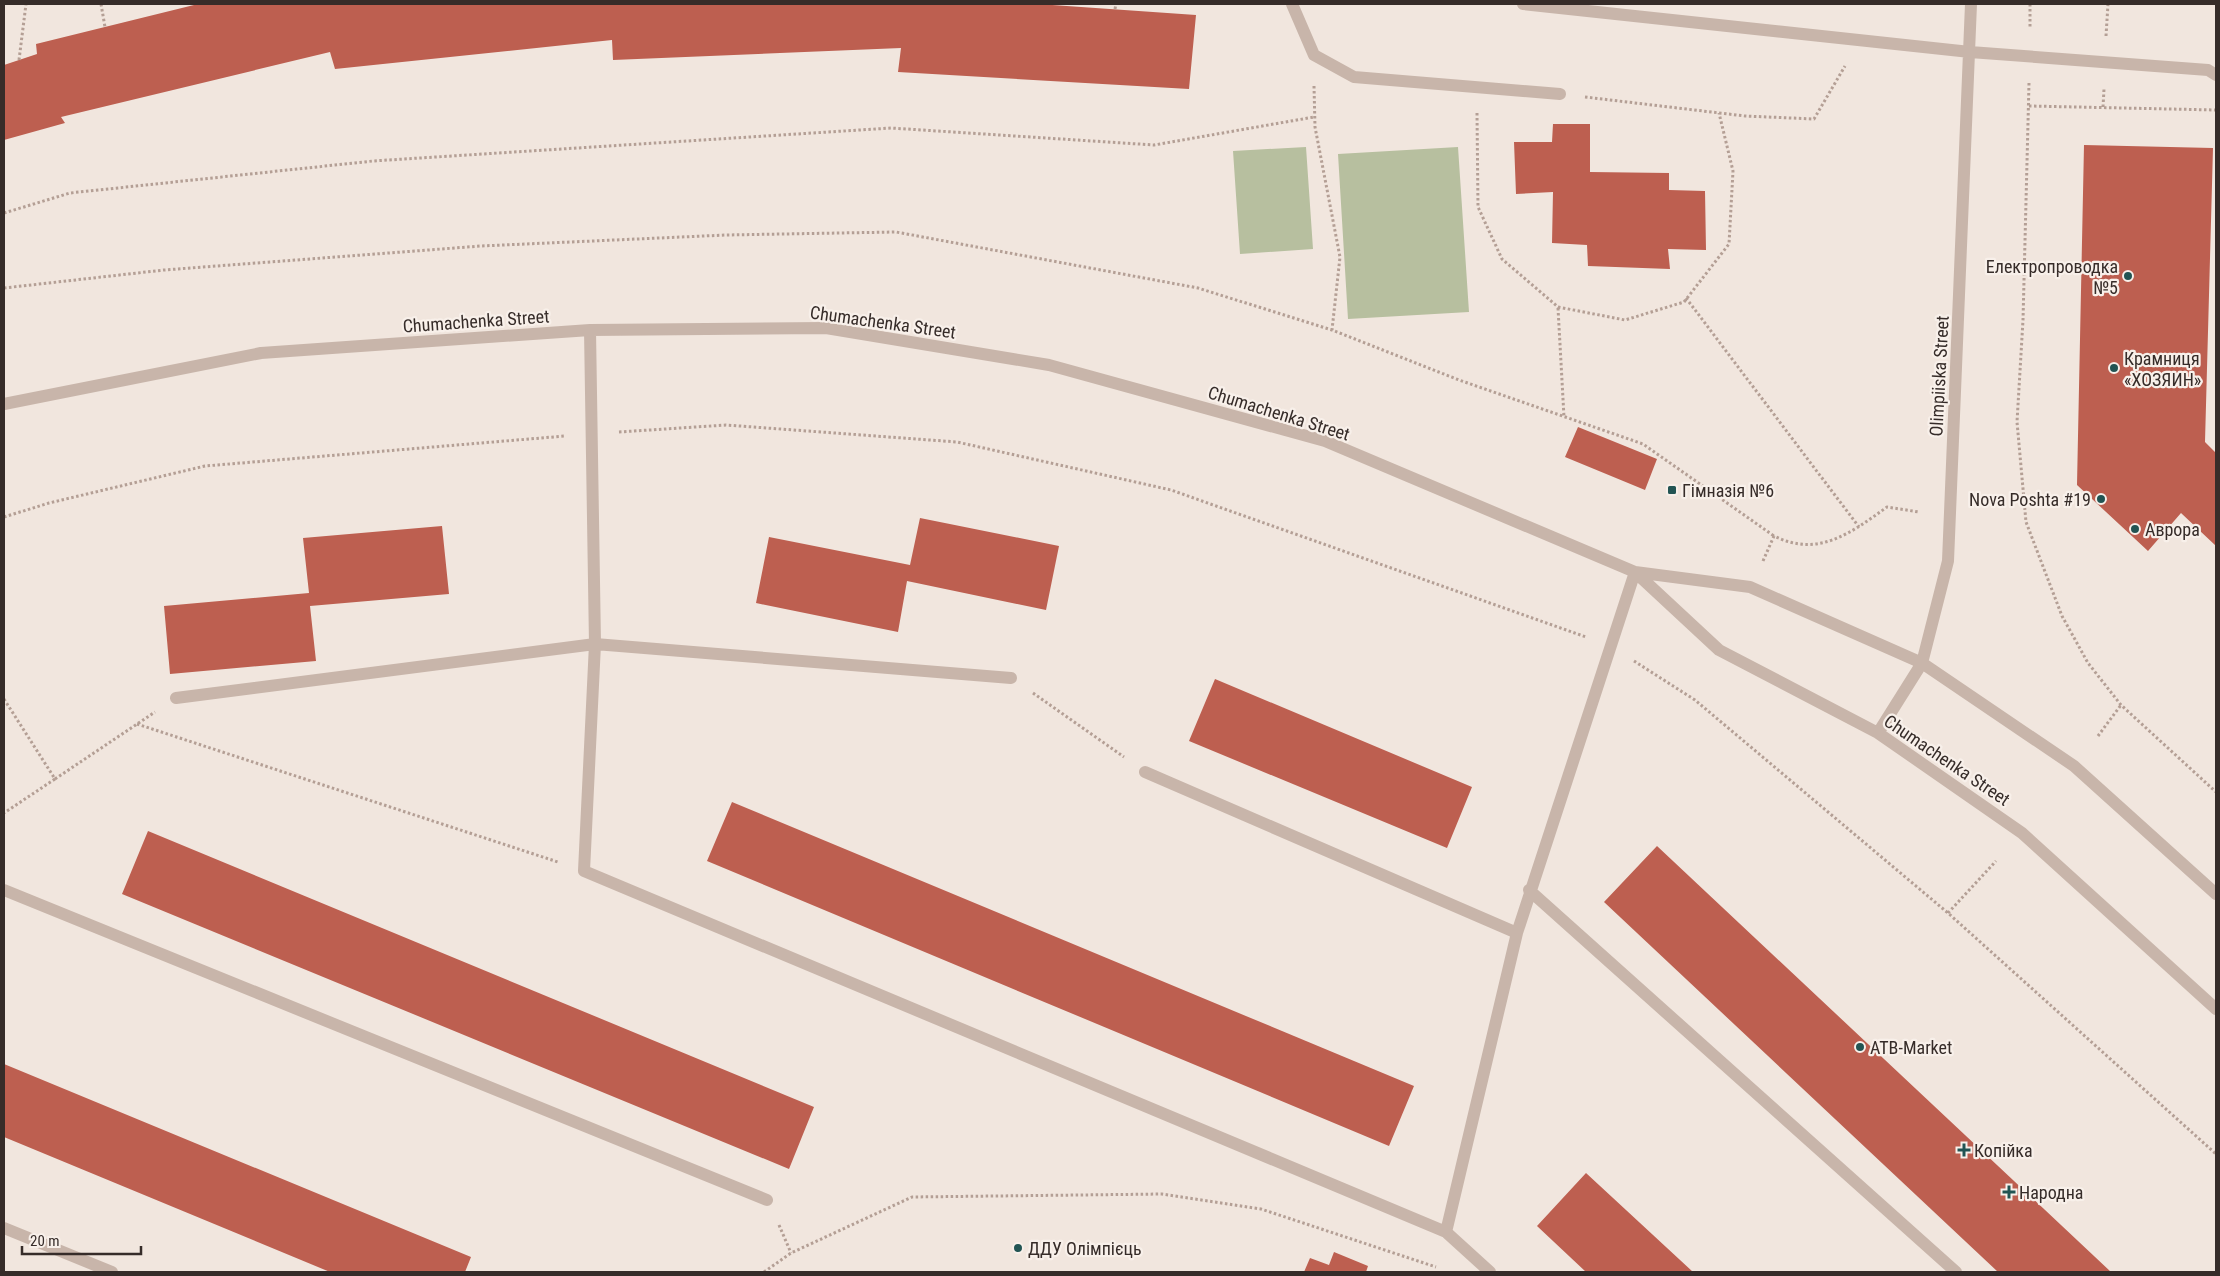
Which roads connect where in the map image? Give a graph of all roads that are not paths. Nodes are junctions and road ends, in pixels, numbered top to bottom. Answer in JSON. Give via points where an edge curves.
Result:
{"nodes":[{"id":1,"x":1292,"y":4,"type":"edge"},
{"id":2,"x":1523,"y":4,"type":"edge"},
{"id":3,"x":1542,"y":4,"type":"edge"},
{"id":4,"x":1971,"y":4,"type":"edge"},
{"id":5,"x":1970,"y":52,"type":"junction"},
{"id":6,"x":2216,"y":75,"type":"edge"},
{"id":7,"x":1560,"y":94,"type":"road end"},
{"id":8,"x":590,"y":330,"type":"junction"},
{"id":9,"x":4,"y":404,"type":"edge"},
{"id":10,"x":1635,"y":572,"type":"junction"},
{"id":11,"x":595,"y":644,"type":"junction"},
{"id":12,"x":1922,"y":663,"type":"junction"},
{"id":13,"x":1011,"y":678,"type":"road end"},
{"id":14,"x":176,"y":698,"type":"road end"},
{"id":15,"x":1878,"y":733,"type":"junction"},
{"id":16,"x":1145,"y":772,"type":"road end"},
{"id":17,"x":4,"y":890,"type":"edge"},
{"id":18,"x":1529,"y":890,"type":"junction"},
{"id":19,"x":2216,"y":894,"type":"edge"},
{"id":20,"x":1517,"y":933,"type":"junction"},
{"id":21,"x":2216,"y":1009,"type":"edge"},
{"id":22,"x":767,"y":1200,"type":"dead end"},
{"id":23,"x":4,"y":1228,"type":"edge"},
{"id":24,"x":1446,"y":1232,"type":"junction"},
{"id":25,"x":112,"y":1272,"type":"edge"},
{"id":26,"x":1490,"y":1272,"type":"edge"},
{"id":27,"x":1956,"y":1272,"type":"edge"}],
"edges":[{"from":1,"to":7,"type":"street","via":[[1314,55],[1354,77]]},
{"from":2,"to":3,"type":"street"},
{"from":3,"to":5,"type":"street"},
{"from":4,"to":5,"type":"street","name":"Olimpiiska Street"},
{"from":5,"to":6,"type":"street","via":[[2208,70]]},
{"from":5,"to":12,"type":"street","name":"Olimpiiska Street","via":[[1948,561]]},
{"from":8,"to":9,"type":"street","name":"Chumachenka Street","via":[[262,353]]},
{"from":8,"to":10,"type":"street","name":"Chumachenka Street","via":[[826,328],[1049,365],[1325,441]]},
{"from":8,"to":11,"type":"street"},
{"from":10,"to":12,"type":"street","name":"Chumachenka Street","via":[[1750,587]]},
{"from":10,"to":15,"type":"street","name":"Chumachenka Street","via":[[1719,650]]},
{"from":10,"to":18,"type":"street"},
{"from":11,"to":13,"type":"street"},
{"from":11,"to":14,"type":"street"},
{"from":11,"to":24,"type":"street","via":[[584,871]]},
{"from":12,"to":15,"type":"street","name":"Olimpiiska Street"},
{"from":12,"to":19,"type":"street","name":"Chumachenka Street","via":[[2074,766]]},
{"from":15,"to":21,"type":"street","name":"Chumachenka Street","via":[[2022,833]]},
{"from":16,"to":20,"type":"street"},
{"from":17,"to":22,"type":"street"},
{"from":18,"to":20,"type":"street"},
{"from":18,"to":27,"type":"street"},
{"from":20,"to":24,"type":"street"},
{"from":23,"to":25,"type":"street"},
{"from":24,"to":26,"type":"street"}]}
